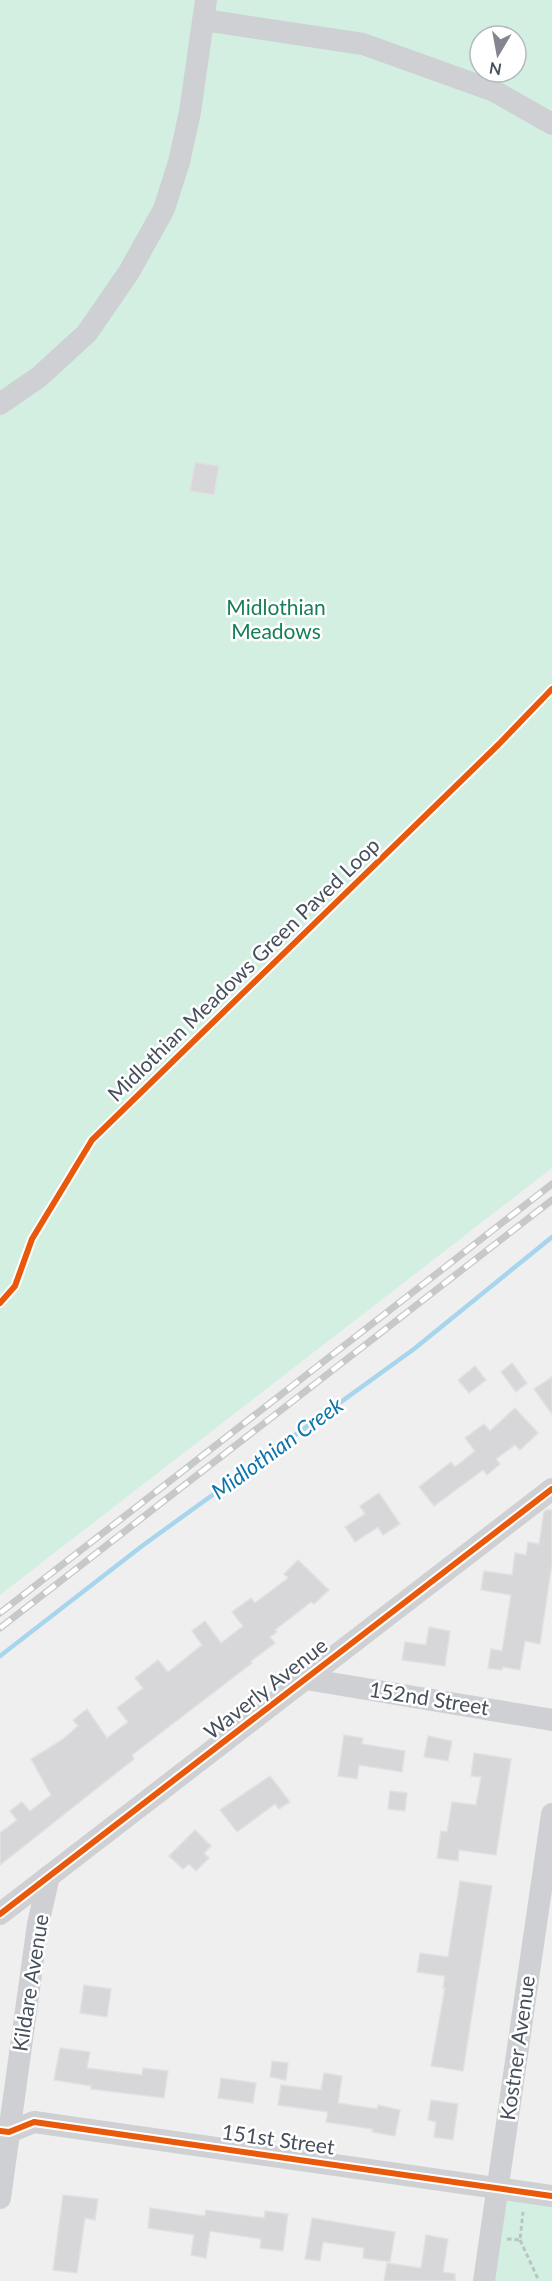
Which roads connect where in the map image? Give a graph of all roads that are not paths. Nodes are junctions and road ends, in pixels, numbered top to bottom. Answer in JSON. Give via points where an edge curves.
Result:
{"nodes":[{"id":1,"x":205,"y":10,"type":"edge"},
{"id":2,"x":552,"y":124,"type":"edge"},
{"id":3,"x":0,"y":404,"type":"edge"},
{"id":4,"x":552,"y":1489,"type":"edge"},
{"id":5,"x":306,"y":1679,"type":"junction"},
{"id":6,"x":552,"y":1720,"type":"edge"},
{"id":7,"x":552,"y":1814,"type":"edge"},
{"id":8,"x":49,"y":1876,"type":"junction"},
{"id":9,"x":0,"y":1914,"type":"edge"},
{"id":10,"x":5,"y":2131,"type":"edge"},
{"id":11,"x":497,"y":2187,"type":"junction"},
{"id":12,"x":552,"y":2196,"type":"edge"},
{"id":13,"x":0,"y":2198,"type":"edge"},
{"id":14,"x":484,"y":2281,"type":"edge"}],
"edges":[{"from":1,"to":2,"type":"street","via":[[363,44],[494,91]]},
{"from":1,"to":3,"type":"street","via":[[180,162],[164,209],[129,272],[87,333],[39,377]]},
{"from":4,"to":5,"type":"street","name":"Waverly Avenue"},
{"from":5,"to":6,"type":"street","name":"152nd Street"},
{"from":5,"to":8,"type":"street","name":"Waverly Avenue"},
{"from":7,"to":11,"type":"street","name":"Kostner Avenue"},
{"from":8,"to":9,"type":"street","name":"Waverly Avenue"},
{"from":8,"to":10,"type":"street","name":"Kildare Avenue"},
{"from":10,"to":11,"type":"street","name":"151st Street","via":[[34,2122]]},
{"from":10,"to":13,"type":"street","name":"Kildare Avenue"},
{"from":11,"to":12,"type":"street","name":"151st Street"},
{"from":11,"to":14,"type":"street","name":"Kostner Avenue"}]}
